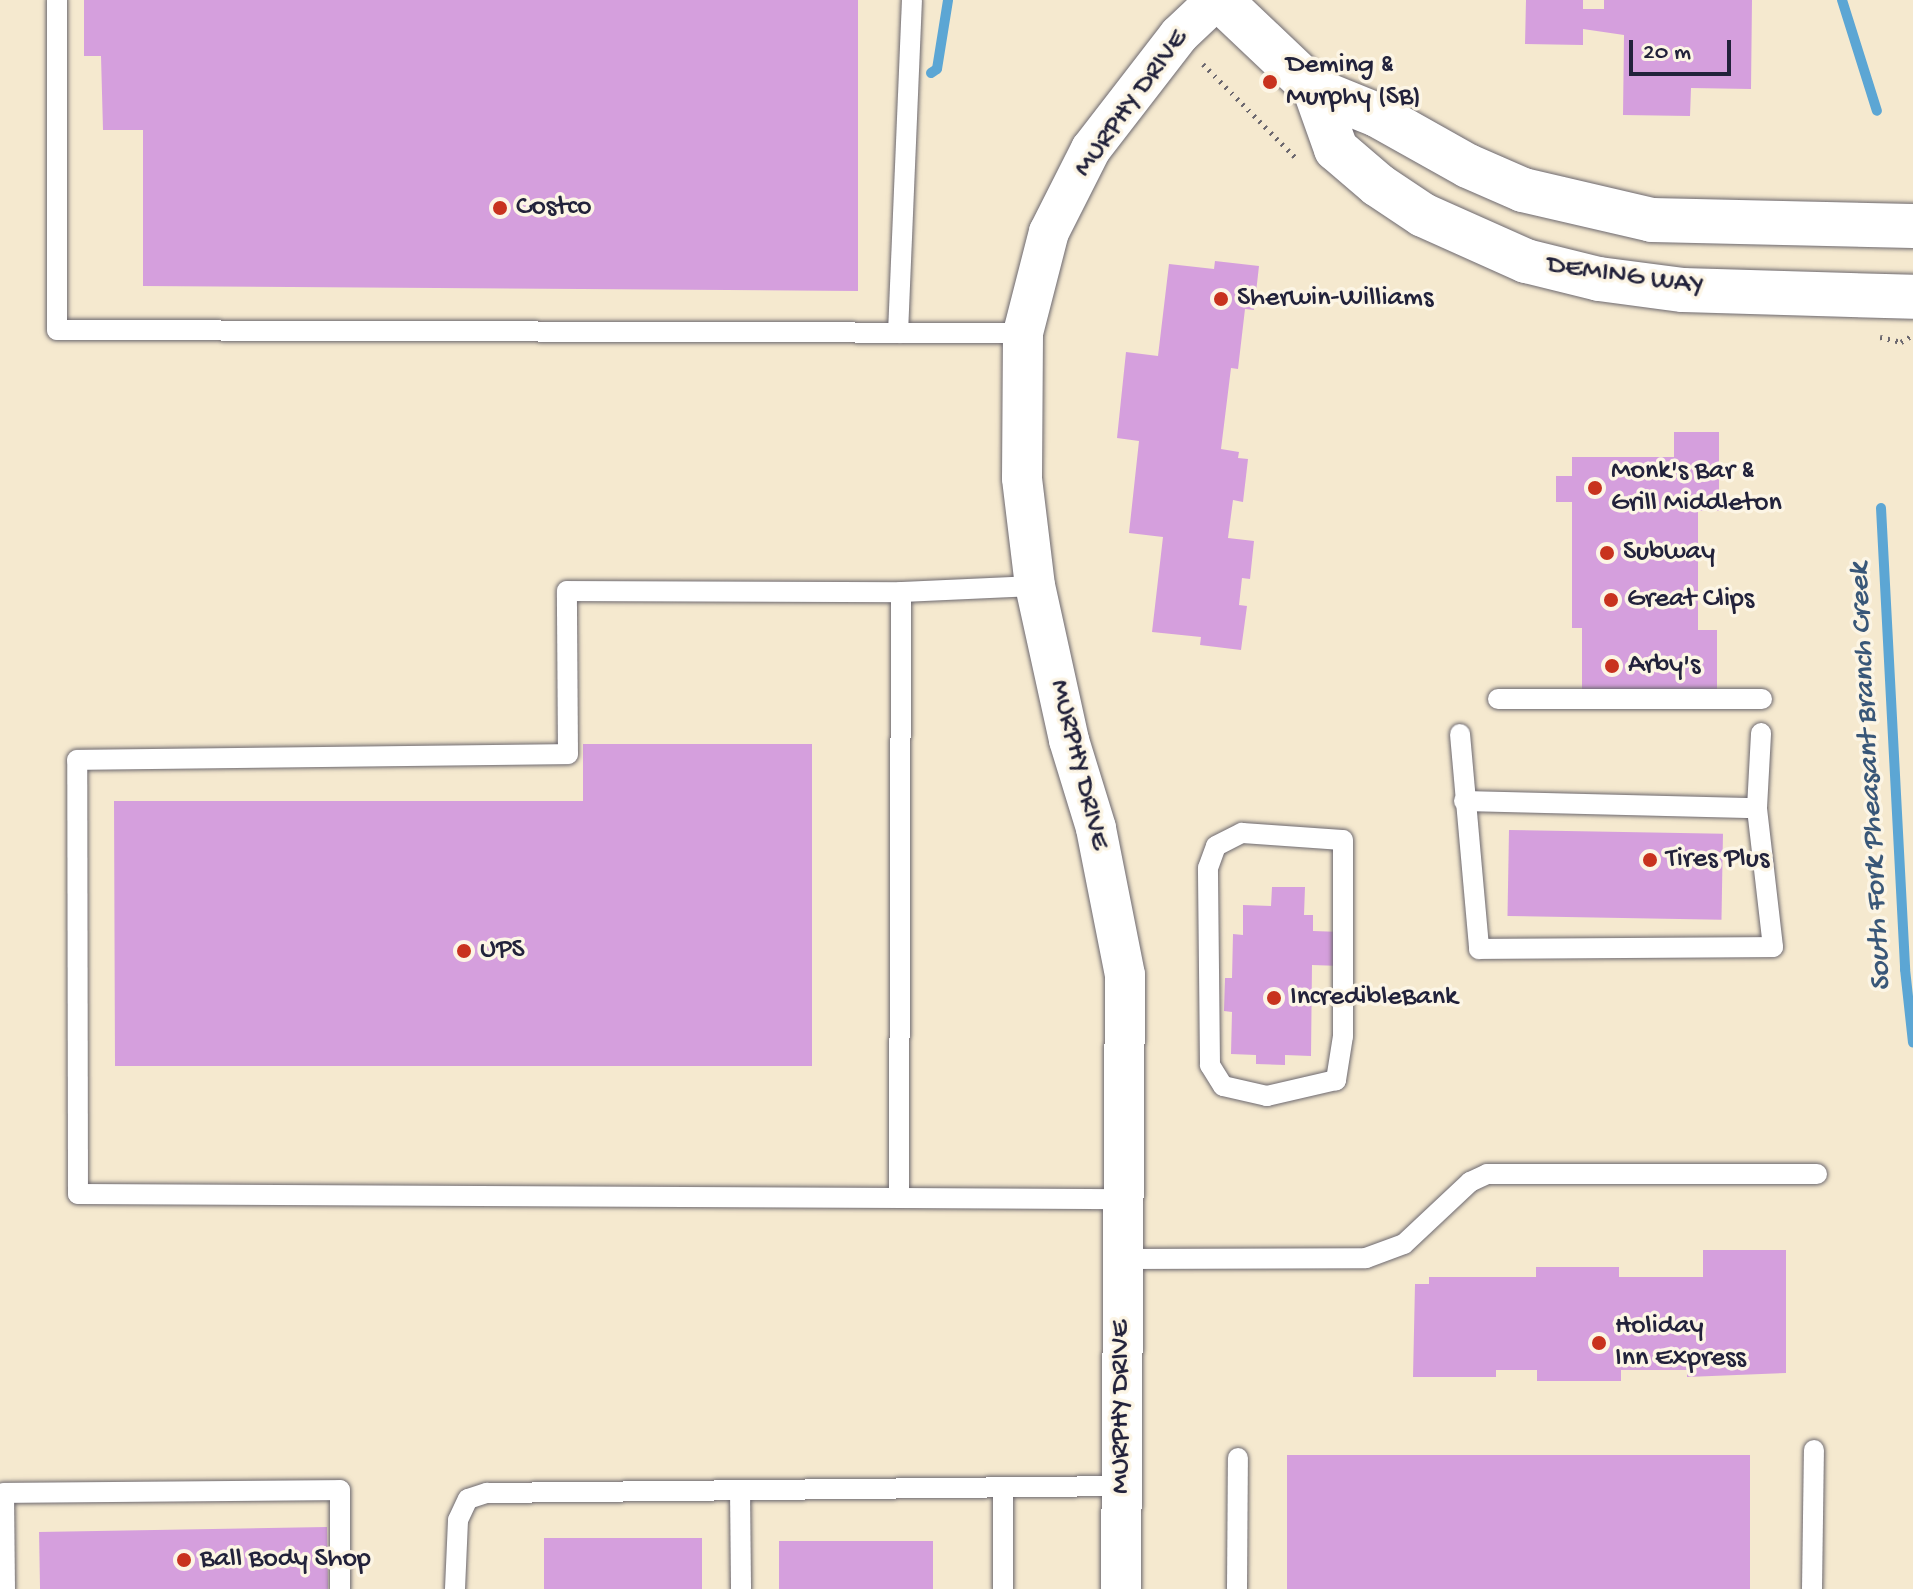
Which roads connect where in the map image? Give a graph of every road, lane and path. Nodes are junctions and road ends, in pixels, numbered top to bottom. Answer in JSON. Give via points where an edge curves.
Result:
{"nodes":[{"id":1,"x":57,"y":0,"type":"edge"},
{"id":2,"x":912,"y":0,"type":"edge"},
{"id":3,"x":1218,"y":0,"type":"edge"},
{"id":4,"x":1315,"y":90,"type":"junction"},
{"id":5,"x":1913,"y":226,"type":"edge"},
{"id":6,"x":1913,"y":297,"type":"edge"},
{"id":7,"x":898,"y":333,"type":"junction"},
{"id":8,"x":1023,"y":333,"type":"junction"},
{"id":9,"x":1035,"y":586,"type":"junction"},
{"id":10,"x":901,"y":592,"type":"junction"},
{"id":11,"x":1498,"y":699,"type":"dead end"},
{"id":12,"x":1762,"y":699,"type":"dead end"},
{"id":13,"x":1761,"y":733,"type":"dead end"},
{"id":14,"x":1460,"y":734,"type":"dead end"},
{"id":15,"x":1464,"y":801,"type":"junction"},
{"id":16,"x":1757,"y":808,"type":"junction"},
{"id":17,"x":1242,"y":833,"type":"joint"},
{"id":18,"x":1817,"y":1174,"type":"dead end"},
{"id":19,"x":899,"y":1198,"type":"junction"},
{"id":20,"x":1124,"y":1199,"type":"junction"},
{"id":21,"x":1123,"y":1259,"type":"junction"},
{"id":22,"x":1814,"y":1450,"type":"dead end"},
{"id":23,"x":1238,"y":1458,"type":"dead end"},
{"id":24,"x":1121,"y":1486,"type":"junction"},
{"id":25,"x":1003,"y":1487,"type":"junction"},
{"id":26,"x":740,"y":1490,"type":"junction"},
{"id":27,"x":5,"y":1589,"type":"edge"},
{"id":28,"x":340,"y":1589,"type":"edge"},
{"id":29,"x":455,"y":1589,"type":"edge"},
{"id":30,"x":741,"y":1589,"type":"edge"},
{"id":31,"x":1003,"y":1589,"type":"edge"},
{"id":32,"x":1121,"y":1589,"type":"edge"},
{"id":33,"x":1237,"y":1589,"type":"edge"},
{"id":34,"x":1812,"y":1589,"type":"edge"}],
"edges":[{"from":1,"to":7,"type":"lane","via":[[57,330]]},
{"from":2,"to":7,"type":"lane"},
{"from":3,"to":4,"type":"street","name":"DEMING WAY"},
{"from":3,"to":8,"type":"street","name":"MURPHY DRIVE","via":[[1179,35],[1091,149],[1049,232]]},
{"from":4,"to":5,"type":"street","name":"DEMING WAY","via":[[1377,115],[1523,190],[1597,210],[1707,225]]},
{"from":4,"to":6,"type":"street","name":"DEMING WAY","via":[[1336,149],[1378,185],[1423,215],[1526,261],[1599,279],[1683,290]]},
{"from":7,"to":8,"type":"lane"},
{"from":8,"to":9,"type":"street","name":"MURPHY DRIVE","via":[[1022,478]]},
{"from":9,"to":10,"type":"lane"},
{"from":9,"to":20,"type":"street","name":"MURPHY DRIVE","via":[[1069,740],[1096,828],[1125,975]]},
{"from":10,"to":19,"type":"lane"},
{"from":10,"to":19,"type":"lane","via":[[567,591],[568,754],[77,760],[78,1194]]},
{"from":11,"to":12,"type":"lane"},
{"from":13,"to":16,"type":"lane"},
{"from":14,"to":15,"type":"lane"},
{"from":15,"to":16,"type":"lane"},
{"from":15,"to":16,"type":"lane","via":[[1479,949],[1773,947]]},
{"from":17,"to":17,"type":"lane","via":[[1216,846],[1208,868],[1210,1065],[1223,1086],[1267,1096],[1336,1080],[1343,1036],[1343,840]]},
{"from":18,"to":21,"type":"lane","via":[[1487,1174],[1470,1182],[1404,1244],[1366,1258]]},
{"from":19,"to":20,"type":"lane"},
{"from":20,"to":21,"type":"street","name":"MURPHY DRIVE"},
{"from":21,"to":24,"type":"street","name":"MURPHY DRIVE"},
{"from":22,"to":34,"type":"lane"},
{"from":23,"to":33,"type":"lane"},
{"from":24,"to":25,"type":"lane"},
{"from":24,"to":32,"type":"street","name":"MURPHY DRIVE"},
{"from":25,"to":26,"type":"lane"},
{"from":25,"to":31,"type":"lane"},
{"from":26,"to":29,"type":"lane","via":[[468,1499],[458,1520]]},
{"from":26,"to":30,"type":"lane"},
{"from":27,"to":28,"type":"lane","via":[[4,1493],[340,1490]]}]}
